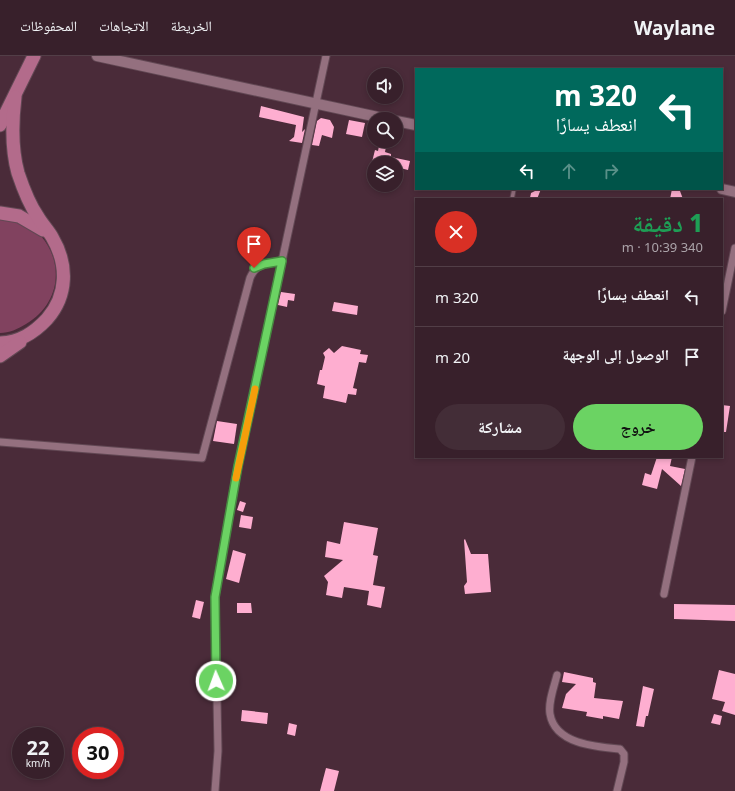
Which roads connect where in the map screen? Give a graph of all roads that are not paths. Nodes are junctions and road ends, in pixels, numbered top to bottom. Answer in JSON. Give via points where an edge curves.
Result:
{"nodes":[{"id":1,"x":97,"y":56,"type":"edge"},
{"id":2,"x":326,"y":56,"type":"edge"},
{"id":3,"x":36,"y":57,"type":"edge"},
{"id":4,"x":15,"y":97,"type":"junction"},
{"id":5,"x":316,"y":104,"type":"junction"},
{"id":6,"x":367,"y":115,"type":"edge"},
{"id":7,"x":403,"y":122,"type":"edge"},
{"id":8,"x":0,"y":125,"type":"edge"},
{"id":9,"x":415,"y":125,"type":"edge"},
{"id":10,"x":723,"y":189,"type":"edge"},
{"id":11,"x":735,"y":192,"type":"edge"},
{"id":12,"x":0,"y":213,"type":"edge"},
{"id":13,"x":52,"y":237,"type":"junction"},
{"id":14,"x":735,"y":248,"type":"edge"},
{"id":15,"x":282,"y":261,"type":"junction"},
{"id":16,"x":723,"y":306,"type":"edge"},
{"id":17,"x":33,"y":332,"type":"junction"},
{"id":18,"x":0,"y":343,"type":"edge"},
{"id":19,"x":0,"y":356,"type":"edge"},
{"id":20,"x":0,"y":442,"type":"edge"},
{"id":21,"x":692,"y":458,"type":"edge"},
{"id":22,"x":664,"y":594,"type":"dead end"},
{"id":23,"x":557,"y":675,"type":"dead end"},
{"id":24,"x":215,"y":791,"type":"edge"},
{"id":25,"x":618,"y":791,"type":"edge"}],
"edges":[{"from":1,"to":5,"type":"street"},
{"from":2,"to":5,"type":"street"},
{"from":3,"to":4,"type":"highway"},
{"from":4,"to":8,"type":"highway"},
{"from":4,"to":13,"type":"highway","via":[[13,134],[18,171],[32,206]]},
{"from":5,"to":6,"type":"street"},
{"from":5,"to":15,"type":"street"},
{"from":7,"to":9,"type":"street"},
{"from":10,"to":11,"type":"street"},
{"from":12,"to":13,"type":"highway","via":[[19,216]]},
{"from":13,"to":17,"type":"highway","via":[[64,271],[62,293],[52,313]]},
{"from":14,"to":16,"type":"street"},
{"from":15,"to":20,"type":"street","via":[[254,268],[202,458]]},
{"from":15,"to":24,"type":"street","via":[[238,466],[215,597],[218,751]]},
{"from":17,"to":18,"type":"highway","via":[[18,340]]},
{"from":17,"to":19,"type":"highway"},
{"from":21,"to":22,"type":"street"},
{"from":23,"to":25,"type":"street","via":[[550,715],[558,731],[571,739],[620,749],[624,754],[624,762]]}]}
